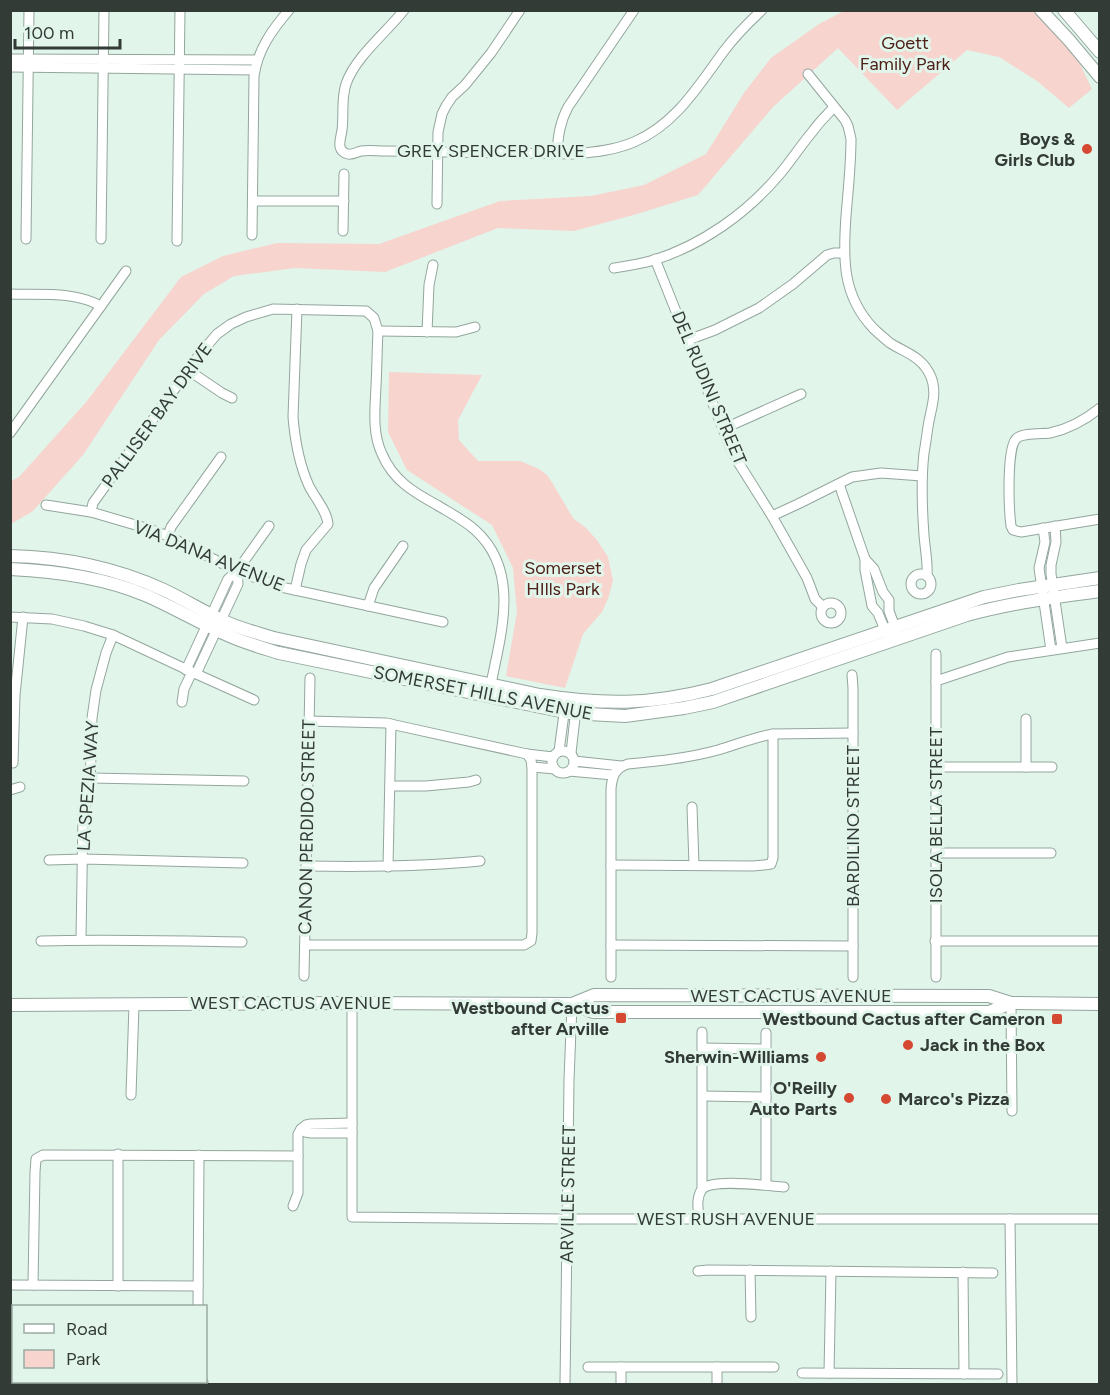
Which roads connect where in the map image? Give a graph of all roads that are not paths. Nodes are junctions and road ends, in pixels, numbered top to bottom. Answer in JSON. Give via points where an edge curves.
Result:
{"nodes":[{"id":1,"x":29,"y":10,"type":"edge"},
{"id":2,"x":104,"y":10,"type":"edge"},
{"id":3,"x":180,"y":10,"type":"edge"},
{"id":4,"x":289,"y":10,"type":"edge"},
{"id":5,"x":404,"y":10,"type":"edge"},
{"id":6,"x":520,"y":10,"type":"edge"},
{"id":7,"x":634,"y":10,"type":"edge"},
{"id":8,"x":762,"y":10,"type":"edge"},
{"id":9,"x":1041,"y":10,"type":"edge"},
{"id":10,"x":1064,"y":10,"type":"edge"},
{"id":11,"x":1100,"y":52,"type":"edge"},
{"id":12,"x":10,"y":59,"type":"edge"},
{"id":13,"x":257,"y":60,"type":"junction"},
{"id":14,"x":28,"y":63,"type":"junction"},
{"id":15,"x":104,"y":64,"type":"junction"},
{"id":16,"x":179,"y":64,"type":"junction"},
{"id":17,"x":10,"y":67,"type":"edge"},
{"id":18,"x":255,"y":70,"type":"junction"},
{"id":19,"x":808,"y":74,"type":"dead end"},
{"id":20,"x":1100,"y":77,"type":"edge"},
{"id":21,"x":834,"y":107,"type":"junction"},
{"id":22,"x":437,"y":152,"type":"junction"},
{"id":23,"x":557,"y":153,"type":"junction"},
{"id":24,"x":344,"y":174,"type":"dead end"},
{"id":25,"x":252,"y":201,"type":"junction"},
{"id":26,"x":344,"y":201,"type":"junction"},
{"id":27,"x":437,"y":204,"type":"dead end"},
{"id":28,"x":343,"y":231,"type":"dead end"},
{"id":29,"x":252,"y":235,"type":"dead end"},
{"id":30,"x":26,"y":239,"type":"dead end"},
{"id":31,"x":101,"y":239,"type":"dead end"},
{"id":32,"x":177,"y":241,"type":"dead end"},
{"id":33,"x":844,"y":253,"type":"junction"},
{"id":34,"x":655,"y":259,"type":"junction"},
{"id":35,"x":433,"y":265,"type":"dead end"},
{"id":36,"x":614,"y":268,"type":"dead end"},
{"id":37,"x":126,"y":271,"type":"dead end"},
{"id":38,"x":10,"y":294,"type":"edge"},
{"id":39,"x":101,"y":306,"type":"junction"},
{"id":40,"x":297,"y":309,"type":"junction"},
{"id":41,"x":475,"y":327,"type":"dead end"},
{"id":42,"x":378,"y":332,"type":"junction"},
{"id":43,"x":427,"y":332,"type":"junction"},
{"id":44,"x":688,"y":340,"type":"junction"},
{"id":45,"x":188,"y":369,"type":"junction"},
{"id":46,"x":801,"y":394,"type":"dead end"},
{"id":47,"x":232,"y":398,"type":"dead end"},
{"id":48,"x":1100,"y":408,"type":"edge"},
{"id":49,"x":723,"y":429,"type":"junction"},
{"id":50,"x":10,"y":433,"type":"edge"},
{"id":51,"x":221,"y":457,"type":"dead end"},
{"id":52,"x":922,"y":476,"type":"junction"},
{"id":53,"x":838,"y":484,"type":"junction"},
{"id":54,"x":46,"y":505,"type":"dead end"},
{"id":55,"x":91,"y":512,"type":"junction"},
{"id":56,"x":772,"y":516,"type":"junction"},
{"id":57,"x":1100,"y":519,"type":"edge"},
{"id":58,"x":268,"y":526,"type":"dead end"},
{"id":59,"x":1055,"y":526,"type":"junction"},
{"id":60,"x":1044,"y":528,"type":"junction"},
{"id":61,"x":168,"y":536,"type":"junction"},
{"id":62,"x":403,"y":546,"type":"dead end"},
{"id":63,"x":10,"y":556,"type":"edge"},
{"id":64,"x":865,"y":559,"type":"junction"},
{"id":65,"x":10,"y":569,"type":"edge"},
{"id":66,"x":237,"y":571,"type":"junction"},
{"id":67,"x":927,"y":576,"type":"dead end"},
{"id":68,"x":1100,"y":578,"type":"edge"},
{"id":69,"x":295,"y":590,"type":"junction"},
{"id":70,"x":1100,"y":591,"type":"edge"},
{"id":71,"x":1048,"y":592,"type":"junction"},
{"id":72,"x":368,"y":606,"type":"junction"},
{"id":73,"x":823,"y":607,"type":"dead end"},
{"id":74,"x":10,"y":617,"type":"edge"},
{"id":75,"x":23,"y":617,"type":"junction"},
{"id":76,"x":442,"y":622,"type":"dead end"},
{"id":77,"x":214,"y":623,"type":"junction"},
{"id":78,"x":890,"y":628,"type":"junction"},
{"id":79,"x":114,"y":635,"type":"junction"},
{"id":80,"x":894,"y":640,"type":"junction"},
{"id":81,"x":1100,"y":643,"type":"edge"},
{"id":82,"x":1062,"y":648,"type":"junction"},
{"id":83,"x":1051,"y":650,"type":"junction"},
{"id":84,"x":936,"y":654,"type":"dead end"},
{"id":85,"x":191,"y":672,"type":"junction"},
{"id":86,"x":852,"y":675,"type":"dead end"},
{"id":87,"x":310,"y":678,"type":"dead end"},
{"id":88,"x":936,"y":681,"type":"junction"},
{"id":89,"x":490,"y":690,"type":"junction"},
{"id":90,"x":13,"y":695,"type":"edge"},
{"id":91,"x":254,"y":700,"type":"dead end"},
{"id":92,"x":571,"y":700,"type":"junction"},
{"id":93,"x":182,"y":702,"type":"dead end"},
{"id":94,"x":570,"y":713,"type":"junction"},
{"id":95,"x":1026,"y":718,"type":"dead end"},
{"id":96,"x":309,"y":721,"type":"junction"},
{"id":97,"x":391,"y":724,"type":"junction"},
{"id":98,"x":853,"y":733,"type":"junction"},
{"id":99,"x":773,"y":734,"type":"junction"},
{"id":100,"x":556,"y":754,"type":"junction"},
{"id":101,"x":573,"y":757,"type":"junction"},
{"id":102,"x":530,"y":760,"type":"junction"},
{"id":103,"x":12,"y":763,"type":"dead end"},
{"id":104,"x":935,"y":767,"type":"junction"},
{"id":105,"x":1026,"y":767,"type":"junction"},
{"id":106,"x":1052,"y":767,"type":"dead end"},
{"id":107,"x":555,"y":769,"type":"junction"},
{"id":108,"x":617,"y":770,"type":"junction"},
{"id":109,"x":568,"y":771,"type":"junction"},
{"id":110,"x":90,"y":778,"type":"junction"},
{"id":111,"x":476,"y":780,"type":"dead end"},
{"id":112,"x":244,"y":781,"type":"dead end"},
{"id":113,"x":390,"y":786,"type":"junction"},
{"id":114,"x":692,"y":807,"type":"dead end"},
{"id":115,"x":936,"y":853,"type":"junction"},
{"id":116,"x":1051,"y":853,"type":"dead end"},
{"id":117,"x":83,"y":859,"type":"junction"},
{"id":118,"x":49,"y":860,"type":"dead end"},
{"id":119,"x":480,"y":861,"type":"dead end"},
{"id":120,"x":243,"y":863,"type":"dead end"},
{"id":121,"x":694,"y":865,"type":"junction"},
{"id":122,"x":611,"y":866,"type":"junction"},
{"id":123,"x":306,"y":867,"type":"junction"},
{"id":124,"x":388,"y":867,"type":"junction"},
{"id":125,"x":81,"y":939,"type":"junction"},
{"id":126,"x":41,"y":941,"type":"dead end"},
{"id":127,"x":935,"y":941,"type":"junction"},
{"id":128,"x":1100,"y":941,"type":"edge"},
{"id":129,"x":242,"y":942,"type":"dead end"},
{"id":130,"x":305,"y":945,"type":"junction"},
{"id":131,"x":611,"y":945,"type":"junction"},
{"id":132,"x":853,"y":946,"type":"junction"},
{"id":133,"x":304,"y":976,"type":"dead end"},
{"id":134,"x":611,"y":977,"type":"dead end"},
{"id":135,"x":853,"y":977,"type":"dead end"},
{"id":136,"x":936,"y":977,"type":"dead end"},
{"id":137,"x":352,"y":1003,"type":"junction"},
{"id":138,"x":1011,"y":1003,"type":"junction"},
{"id":139,"x":572,"y":1004,"type":"junction"},
{"id":140,"x":1100,"y":1004,"type":"edge"},
{"id":141,"x":10,"y":1005,"type":"edge"},
{"id":142,"x":134,"y":1005,"type":"junction"},
{"id":143,"x":702,"y":1032,"type":"dead end"},
{"id":144,"x":766,"y":1033,"type":"dead end"},
{"id":145,"x":703,"y":1048,"type":"junction"},
{"id":146,"x":766,"y":1049,"type":"junction"},
{"id":147,"x":131,"y":1095,"type":"dead end"},
{"id":148,"x":703,"y":1096,"type":"junction"},
{"id":149,"x":766,"y":1096,"type":"junction"},
{"id":150,"x":1012,"y":1111,"type":"dead end"},
{"id":151,"x":352,"y":1128,"type":"junction"},
{"id":152,"x":118,"y":1154,"type":"junction"},
{"id":153,"x":199,"y":1155,"type":"junction"},
{"id":154,"x":298,"y":1156,"type":"junction"},
{"id":155,"x":766,"y":1185,"type":"junction"},
{"id":156,"x":784,"y":1187,"type":"dead end"},
{"id":157,"x":702,"y":1189,"type":"junction"},
{"id":158,"x":293,"y":1206,"type":"dead end"},
{"id":159,"x":699,"y":1218,"type":"junction"},
{"id":160,"x":567,"y":1219,"type":"junction"},
{"id":161,"x":1010,"y":1219,"type":"junction"},
{"id":162,"x":1100,"y":1219,"type":"edge"},
{"id":163,"x":750,"y":1270,"type":"junction"},
{"id":164,"x":698,"y":1271,"type":"dead end"},
{"id":165,"x":831,"y":1271,"type":"junction"},
{"id":166,"x":963,"y":1272,"type":"junction"},
{"id":167,"x":993,"y":1273,"type":"dead end"},
{"id":168,"x":10,"y":1285,"type":"edge"},
{"id":169,"x":33,"y":1285,"type":"junction"},
{"id":170,"x":118,"y":1286,"type":"junction"},
{"id":171,"x":198,"y":1286,"type":"junction"},
{"id":172,"x":198,"y":1305,"type":"edge"},
{"id":173,"x":751,"y":1317,"type":"dead end"},
{"id":174,"x":588,"y":1367,"type":"dead end"},
{"id":175,"x":621,"y":1367,"type":"junction"},
{"id":176,"x":717,"y":1367,"type":"junction"},
{"id":177,"x":774,"y":1367,"type":"dead end"},
{"id":178,"x":802,"y":1373,"type":"dead end"},
{"id":179,"x":829,"y":1373,"type":"junction"},
{"id":180,"x":877,"y":1374,"type":"junction"},
{"id":181,"x":964,"y":1374,"type":"junction"},
{"id":182,"x":998,"y":1374,"type":"dead end"},
{"id":183,"x":565,"y":1384,"type":"edge"},
{"id":184,"x":621,"y":1384,"type":"edge"},
{"id":185,"x":717,"y":1384,"type":"edge"},
{"id":186,"x":872,"y":1384,"type":"edge"},
{"id":187,"x":881,"y":1384,"type":"edge"},
{"id":188,"x":1012,"y":1384,"type":"edge"}],
"edges":[{"from":1,"to":14,"type":"street"},
{"from":2,"to":15,"type":"street"},
{"from":3,"to":16,"type":"street"},
{"from":4,"to":13,"type":"street"},
{"from":5,"to":22,"type":"street","name":"GREY SPENCER DRIVE","via":[[354,68],[346,84],[339,142],[342,151],[349,154]]},
{"from":6,"to":22,"type":"street","via":[[491,53],[446,106],[438,127]]},
{"from":7,"to":23,"type":"street","via":[[563,116]]},
{"from":8,"to":23,"type":"street","name":"GREY SPENCER DRIVE","via":[[736,36],[693,95],[659,128],[619,147]]},
{"from":9,"to":20,"type":"main road"},
{"from":10,"to":11,"type":"main road"},
{"from":12,"to":14,"type":"street"},
{"from":13,"to":16,"type":"street"},
{"from":13,"to":18,"type":"street"},
{"from":14,"to":15,"type":"street"},
{"from":14,"to":17,"type":"street"},
{"from":14,"to":30,"type":"street"},
{"from":15,"to":16,"type":"street"},
{"from":15,"to":31,"type":"street"},
{"from":16,"to":18,"type":"street"},
{"from":16,"to":32,"type":"street"},
{"from":18,"to":25,"type":"street"},
{"from":19,"to":21,"type":"street"},
{"from":21,"to":33,"type":"street","via":[[848,126],[851,139]]},
{"from":21,"to":34,"type":"street","via":[[756,200],[722,226]]},
{"from":22,"to":23,"type":"street","name":"GREY SPENCER DRIVE"},
{"from":22,"to":27,"type":"street"},
{"from":24,"to":26,"type":"street"},
{"from":25,"to":26,"type":"street"},
{"from":25,"to":29,"type":"street"},
{"from":26,"to":28,"type":"street"},
{"from":33,"to":44,"type":"street","via":[[827,255],[759,308]]},
{"from":33,"to":52,"type":"street","via":[[848,285],[863,315],[889,342],[922,362],[930,375],[934,398]]},
{"from":34,"to":36,"type":"street"},
{"from":34,"to":44,"type":"street","name":"DEL RUDINI STREET"},
{"from":35,"to":43,"type":"street"},
{"from":37,"to":39,"type":"street"},
{"from":38,"to":39,"type":"street","via":[[69,295]]},
{"from":39,"to":50,"type":"street"},
{"from":40,"to":42,"type":"street","name":"PALLISER BAY DRIVE","via":[[361,310],[371,314]]},
{"from":40,"to":45,"type":"street","name":"PALLISER BAY DRIVE","via":[[273,309],[231,324],[208,343]]},
{"from":40,"to":69,"type":"street","via":[[293,417],[296,442],[304,473],[328,524],[306,550]]},
{"from":41,"to":43,"type":"street","via":[[456,332]]},
{"from":42,"to":43,"type":"street"},
{"from":42,"to":89,"type":"street","via":[[375,425],[386,464],[409,490],[477,531],[499,567],[505,612]]},
{"from":44,"to":49,"type":"street","name":"DEL RUDINI STREET"},
{"from":45,"to":47,"type":"street"},
{"from":45,"to":55,"type":"street","name":"PALLISER BAY DRIVE","via":[[93,503]]},
{"from":46,"to":49,"type":"street"},
{"from":48,"to":60,"type":"street","via":[[1079,423],[1051,433],[1024,435],[1014,442],[1008,489],[1013,530]]},
{"from":49,"to":56,"type":"street","name":"DEL RUDINI STREET","via":[[738,462]]},
{"from":51,"to":61,"type":"street"},
{"from":52,"to":53,"type":"street","via":[[872,474]]},
{"from":52,"to":67,"type":"street"},
{"from":53,"to":56,"type":"street"},
{"from":53,"to":64,"type":"street"},
{"from":54,"to":55,"type":"street","name":"VIA DANA AVENUE"},
{"from":55,"to":61,"type":"street","name":"VIA DANA AVENUE"},
{"from":56,"to":73,"type":"street","name":"DEL RUDINI STREET","via":[[815,599]]},
{"from":57,"to":59,"type":"street"},
{"from":58,"to":66,"type":"street"},
{"from":59,"to":60,"type":"street"},
{"from":59,"to":71,"type":"street"},
{"from":60,"to":71,"type":"street","via":[[1039,568]]},
{"from":61,"to":66,"type":"street","name":"VIA DANA AVENUE"},
{"from":62,"to":72,"type":"street","via":[[374,588]]},
{"from":63,"to":77,"type":"main road","name":"SOMERSET HILLS AVENUE","via":[[62,560],[135,579],[163,590]]},
{"from":64,"to":78,"type":"street","via":[[872,606]]},
{"from":64,"to":78,"type":"street","via":[[889,600]]},
{"from":65,"to":77,"type":"main road","name":"SOMERSET HILLS AVENUE","via":[[59,572],[118,585]]},
{"from":66,"to":69,"type":"street","name":"VIA DANA AVENUE"},
{"from":66,"to":77,"type":"street","via":[[228,579]]},
{"from":68,"to":71,"type":"main road","name":"SOMERSET HILLS AVENUE"},
{"from":69,"to":72,"type":"street","name":"VIA DANA AVENUE"},
{"from":70,"to":71,"type":"main road","name":"SOMERSET HILLS AVENUE"},
{"from":71,"to":78,"type":"main road","name":"SOMERSET HILLS AVENUE","via":[[984,597]]},
{"from":71,"to":80,"type":"main road","name":"SOMERSET HILLS AVENUE"},
{"from":71,"to":82,"type":"street"},
{"from":71,"to":83,"type":"street"},
{"from":72,"to":76,"type":"street","name":"VIA DANA AVENUE"},
{"from":74,"to":75,"type":"street"},
{"from":75,"to":79,"type":"street","via":[[70,622]]},
{"from":75,"to":90,"type":"street"},
{"from":77,"to":85,"type":"street"},
{"from":77,"to":89,"type":"main road","name":"SOMERSET HILLS AVENUE","via":[[237,640],[279,653]]},
{"from":78,"to":80,"type":"street"},
{"from":78,"to":92,"type":"main road","name":"SOMERSET HILLS AVENUE","via":[[696,693],[635,702]]},
{"from":79,"to":85,"type":"street"},
{"from":79,"to":110,"type":"street","name":"LA SPEZIA WAY","via":[[95,700]]},
{"from":80,"to":94,"type":"main road","name":"SOMERSET HILLS AVENUE","via":[[695,706],[625,716]]},
{"from":81,"to":82,"type":"street"},
{"from":82,"to":83,"type":"street"},
{"from":83,"to":88,"type":"street","via":[[1008,657]]},
{"from":84,"to":88,"type":"street","name":"ISOLA BELLA STREET"},
{"from":85,"to":91,"type":"street"},
{"from":85,"to":93,"type":"street"},
{"from":86,"to":98,"type":"street","name":"BARDILINO STREET"},
{"from":87,"to":96,"type":"street","name":"CANON PERDIDO STREET"},
{"from":88,"to":104,"type":"street","name":"ISOLA BELLA STREET"},
{"from":89,"to":92,"type":"main road","name":"SOMERSET HILLS AVENUE"},
{"from":89,"to":94,"type":"main road","name":"SOMERSET HILLS AVENUE"},
{"from":90,"to":103,"type":"street"},
{"from":92,"to":94,"type":"street"},
{"from":94,"to":100,"type":"street"},
{"from":94,"to":101,"type":"street"},
{"from":95,"to":105,"type":"street"},
{"from":96,"to":97,"type":"street"},
{"from":96,"to":123,"type":"street","name":"CANON PERDIDO STREET"},
{"from":97,"to":102,"type":"street"},
{"from":97,"to":113,"type":"street"},
{"from":98,"to":99,"type":"street"},
{"from":98,"to":132,"type":"street","name":"BARDILINO STREET"},
{"from":99,"to":108,"type":"street","via":[[685,758],[628,764]]},
{"from":99,"to":121,"type":"street","via":[[771,864]]},
{"from":100,"to":101,"type":"street","via":[[566,751]]},
{"from":100,"to":102,"type":"street"},
{"from":100,"to":107,"type":"street","via":[[552,763]]},
{"from":101,"to":108,"type":"street"},
{"from":101,"to":109,"type":"street","via":[[574,766]]},
{"from":102,"to":107,"type":"street"},
{"from":102,"to":130,"type":"street","via":[[529,943]]},
{"from":104,"to":105,"type":"street"},
{"from":104,"to":115,"type":"street","name":"ISOLA BELLA STREET"},
{"from":105,"to":106,"type":"street"},
{"from":107,"to":109,"type":"street"},
{"from":108,"to":109,"type":"street"},
{"from":108,"to":122,"type":"street","via":[[611,789]]},
{"from":110,"to":112,"type":"street"},
{"from":110,"to":117,"type":"street","name":"LA SPEZIA WAY"},
{"from":111,"to":113,"type":"street"},
{"from":113,"to":124,"type":"street"},
{"from":114,"to":121,"type":"street"},
{"from":115,"to":116,"type":"street"},
{"from":115,"to":127,"type":"street","name":"ISOLA BELLA STREET"},
{"from":117,"to":118,"type":"street"},
{"from":117,"to":120,"type":"street"},
{"from":117,"to":125,"type":"street","name":"LA SPEZIA WAY"},
{"from":119,"to":124,"type":"street"},
{"from":121,"to":122,"type":"street"},
{"from":122,"to":131,"type":"street"},
{"from":123,"to":124,"type":"street"},
{"from":123,"to":130,"type":"street","name":"CANON PERDIDO STREET"},
{"from":125,"to":126,"type":"street"},
{"from":125,"to":129,"type":"street"},
{"from":127,"to":128,"type":"street"},
{"from":127,"to":136,"type":"street","name":"ISOLA BELLA STREET"},
{"from":130,"to":133,"type":"street","name":"CANON PERDIDO STREET"},
{"from":131,"to":132,"type":"street"},
{"from":131,"to":134,"type":"street"},
{"from":132,"to":135,"type":"street","name":"BARDILINO STREET"},
{"from":137,"to":139,"type":"main road","name":"WEST CACTUS AVENUE"},
{"from":137,"to":142,"type":"main road","name":"WEST CACTUS AVENUE"},
{"from":137,"to":151,"type":"street"},
{"from":138,"to":139,"type":"main road","name":"WEST CACTUS AVENUE","via":[[989,996],[594,995]]},
{"from":138,"to":140,"type":"main road","name":"WEST CACTUS AVENUE"},
{"from":138,"to":150,"type":"street"},
{"from":139,"to":160,"type":"street","name":"ARVILLE STREET"},
{"from":141,"to":142,"type":"main road","name":"WEST CACTUS AVENUE"},
{"from":142,"to":147,"type":"street"},
{"from":143,"to":145,"type":"street"},
{"from":144,"to":146,"type":"street"},
{"from":145,"to":146,"type":"street"},
{"from":145,"to":148,"type":"street"},
{"from":146,"to":149,"type":"street"},
{"from":148,"to":149,"type":"street"},
{"from":148,"to":157,"type":"street"},
{"from":149,"to":155,"type":"street"},
{"from":151,"to":154,"type":"street","via":[[306,1125],[298,1134]]},
{"from":151,"to":160,"type":"street","name":"WEST RUSH AVENUE","via":[[352,1217]]},
{"from":152,"to":153,"type":"street"},
{"from":152,"to":169,"type":"street","via":[[43,1155],[36,1159]]},
{"from":152,"to":170,"type":"street"},
{"from":153,"to":154,"type":"street"},
{"from":153,"to":171,"type":"street"},
{"from":154,"to":158,"type":"street","via":[[298,1193]]},
{"from":155,"to":156,"type":"street"},
{"from":155,"to":157,"type":"street","via":[[708,1184]]},
{"from":157,"to":159,"type":"street"},
{"from":159,"to":160,"type":"street","name":"WEST RUSH AVENUE"},
{"from":159,"to":161,"type":"street","name":"WEST RUSH AVENUE"},
{"from":160,"to":183,"type":"street","name":"ARVILLE STREET"},
{"from":161,"to":162,"type":"street","name":"WEST RUSH AVENUE"},
{"from":161,"to":188,"type":"street"},
{"from":163,"to":164,"type":"street"},
{"from":163,"to":165,"type":"street"},
{"from":163,"to":173,"type":"street"},
{"from":165,"to":166,"type":"street"},
{"from":165,"to":179,"type":"street"},
{"from":166,"to":167,"type":"street"},
{"from":166,"to":181,"type":"street"},
{"from":168,"to":169,"type":"street"},
{"from":169,"to":170,"type":"street"},
{"from":170,"to":171,"type":"street"},
{"from":171,"to":172,"type":"street"},
{"from":174,"to":175,"type":"street"},
{"from":175,"to":176,"type":"street"},
{"from":175,"to":184,"type":"street"},
{"from":176,"to":177,"type":"street"},
{"from":176,"to":185,"type":"street"},
{"from":178,"to":179,"type":"street"},
{"from":179,"to":180,"type":"street"},
{"from":180,"to":181,"type":"street"},
{"from":180,"to":186,"type":"street"},
{"from":180,"to":187,"type":"street"},
{"from":181,"to":182,"type":"street"}]}
